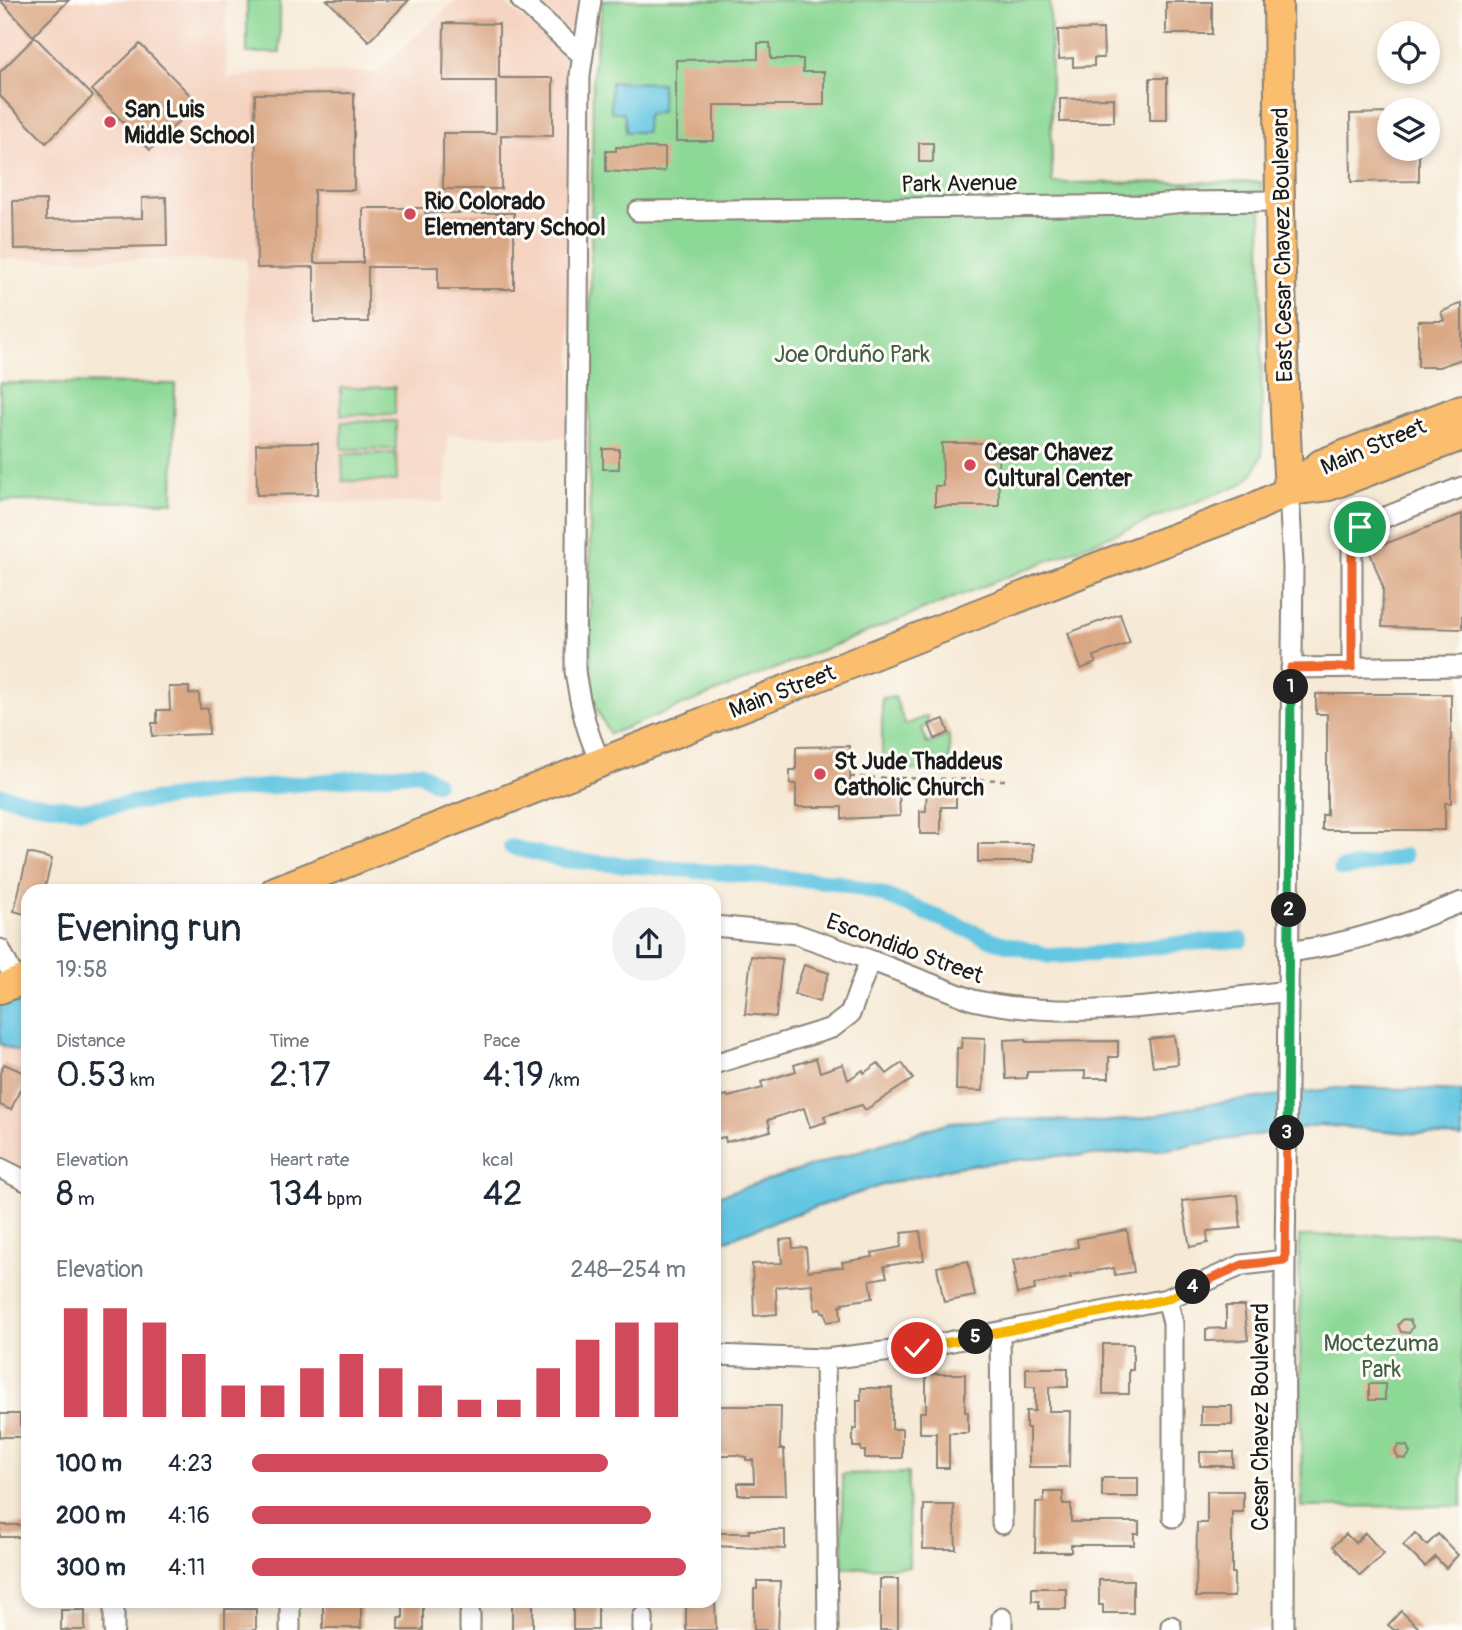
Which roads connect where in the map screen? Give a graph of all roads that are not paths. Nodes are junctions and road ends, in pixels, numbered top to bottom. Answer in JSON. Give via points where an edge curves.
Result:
{"nodes":[{"id":1,"x":521,"y":0,"type":"edge"},
{"id":2,"x":591,"y":0,"type":"edge"},
{"id":3,"x":1279,"y":0,"type":"edge"},
{"id":4,"x":582,"y":55,"type":"junction"},
{"id":5,"x":1280,"y":201,"type":"junction"},
{"id":6,"x":638,"y":211,"type":"dead end"},
{"id":7,"x":1462,"y":409,"type":"edge"},
{"id":8,"x":1462,"y":436,"type":"edge"},
{"id":9,"x":1462,"y":487,"type":"edge"},
{"id":10,"x":1289,"y":491,"type":"junction"},
{"id":11,"x":1462,"y":666,"type":"edge"},
{"id":12,"x":1352,"y":667,"type":"junction"},
{"id":13,"x":1291,"y":668,"type":"junction"},
{"id":14,"x":601,"y":762,"type":"junction"},
{"id":15,"x":292,"y":884,"type":"edge"},
{"id":16,"x":1462,"y":902,"type":"edge"},
{"id":17,"x":721,"y":927,"type":"edge"},
{"id":18,"x":0,"y":949,"type":"edge"},
{"id":19,"x":1288,"y":952,"type":"junction"},
{"id":20,"x":870,"y":960,"type":"junction"},
{"id":21,"x":15,"y":983,"type":"edge"},
{"id":22,"x":1289,"y":991,"type":"junction"},
{"id":23,"x":721,"y":1062,"type":"edge"},
{"id":24,"x":0,"y":1168,"type":"edge"},
{"id":25,"x":21,"y":1178,"type":"edge"},
{"id":26,"x":1285,"y":1260,"type":"junction"},
{"id":27,"x":1167,"y":1299,"type":"junction"},
{"id":28,"x":1000,"y":1332,"type":"junction"},
{"id":29,"x":721,"y":1355,"type":"edge"},
{"id":30,"x":825,"y":1359,"type":"junction"},
{"id":31,"x":1173,"y":1517,"type":"dead end"},
{"id":32,"x":1002,"y":1524,"type":"dead end"},
{"id":33,"x":114,"y":1608,"type":"edge"},
{"id":34,"x":289,"y":1608,"type":"edge"},
{"id":35,"x":114,"y":1630,"type":"edge"},
{"id":36,"x":290,"y":1630,"type":"edge"},
{"id":37,"x":828,"y":1630,"type":"edge"},
{"id":38,"x":1284,"y":1630,"type":"edge"}],
"edges":[{"from":1,"to":4,"type":"street"},
{"from":2,"to":4,"type":"street"},
{"from":3,"to":5,"type":"highway","name":"East Cesar Chavez Boulevard"},
{"from":4,"to":14,"type":"street","via":[[575,671],[581,711]]},
{"from":5,"to":6,"type":"street","name":"Park Avenue"},
{"from":5,"to":10,"type":"highway","name":"East Cesar Chavez Boulevard"},
{"from":7,"to":10,"type":"highway","name":"Main Street","via":[[1321,464]]},
{"from":8,"to":10,"type":"highway","name":"Main Street","via":[[1329,486]]},
{"from":9,"to":12,"type":"street","via":[[1360,527],[1352,536]]},
{"from":10,"to":13,"type":"street","name":"Cesar Chavez Boulevard"},
{"from":10,"to":14,"type":"highway","name":"Main Street"},
{"from":11,"to":12,"type":"street"},
{"from":12,"to":13,"type":"street"},
{"from":13,"to":19,"type":"street","name":"Cesar Chavez Boulevard"},
{"from":14,"to":15,"type":"highway","name":"Main Street"},
{"from":16,"to":19,"type":"street","via":[[1397,928]]},
{"from":17,"to":20,"type":"street","name":"Escondido Street","via":[[796,934]]},
{"from":18,"to":21,"type":"street"},
{"from":19,"to":22,"type":"street","name":"Cesar Chavez Boulevard"},
{"from":20,"to":22,"type":"street","name":"Escondido Street","via":[[972,1000],[1081,1011]]},
{"from":20,"to":23,"type":"street","via":[[843,1022]]},
{"from":22,"to":26,"type":"street","name":"Cesar Chavez Boulevard"},
{"from":24,"to":25,"type":"street"},
{"from":26,"to":27,"type":"street","via":[[1242,1265]]},
{"from":26,"to":38,"type":"street","name":"Cesar Chavez Boulevard"},
{"from":27,"to":28,"type":"street"},
{"from":27,"to":31,"type":"street","via":[[1173,1323]]},
{"from":28,"to":30,"type":"street"},
{"from":28,"to":32,"type":"street"},
{"from":29,"to":30,"type":"street"},
{"from":30,"to":37,"type":"street"},
{"from":33,"to":35,"type":"street"},
{"from":34,"to":36,"type":"street"}]}
